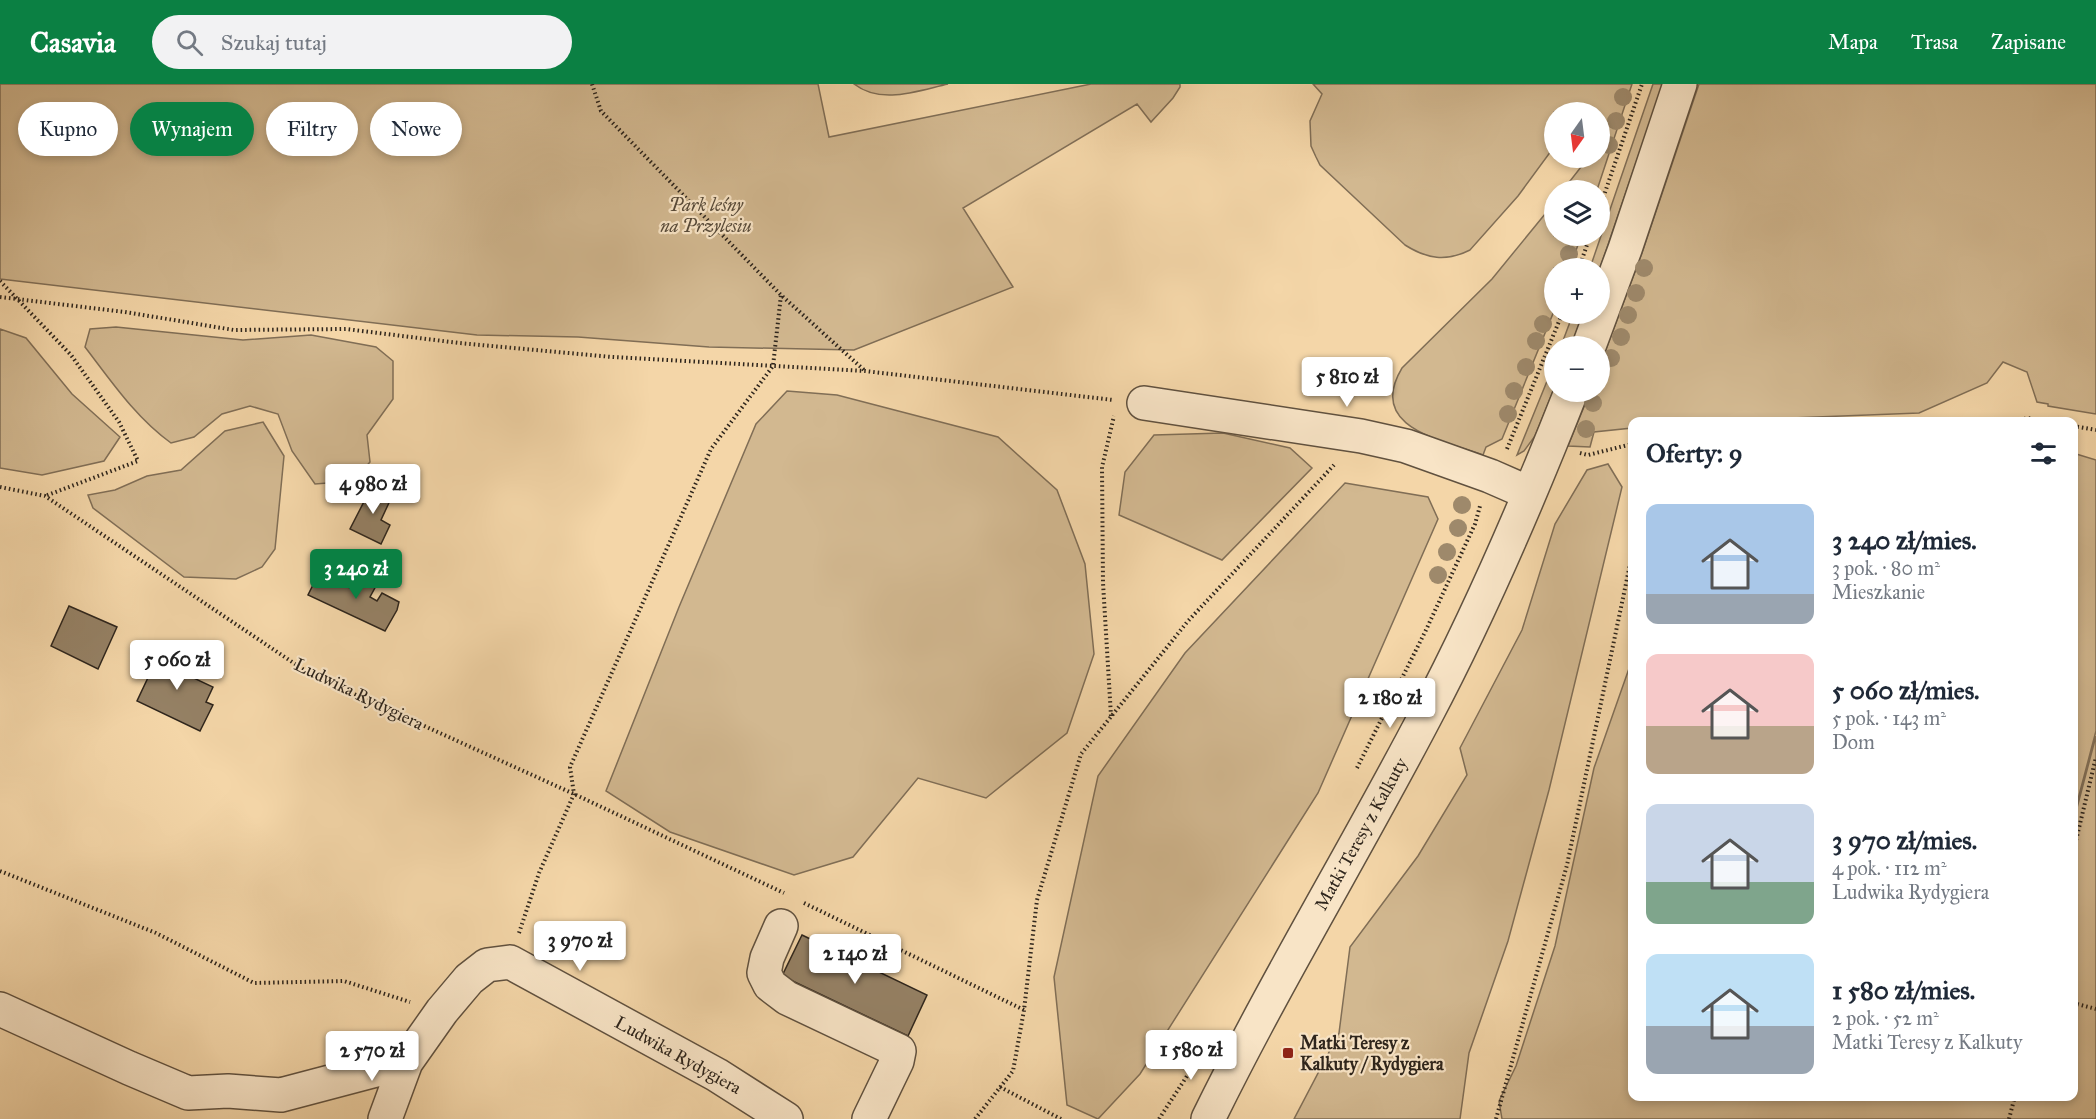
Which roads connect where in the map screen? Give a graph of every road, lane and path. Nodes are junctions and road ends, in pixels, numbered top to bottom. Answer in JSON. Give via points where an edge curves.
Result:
{"nodes":[{"id":1,"x":592,"y":84,"type":"edge"},
{"id":2,"x":1642,"y":84,"type":"edge"},
{"id":3,"x":1680,"y":84,"type":"edge"},
{"id":4,"x":1609,"y":180,"type":"edge"},
{"id":5,"x":0,"y":281,"type":"edge"},
{"id":6,"x":781,"y":295,"type":"junction"},
{"id":7,"x":0,"y":297,"type":"edge"},
{"id":8,"x":17,"y":299,"type":"junction"},
{"id":9,"x":1558,"y":324,"type":"edge"},
{"id":10,"x":1593,"y":336,"type":"edge"},
{"id":11,"x":773,"y":366,"type":"junction"},
{"id":12,"x":865,"y":371,"type":"junction"},
{"id":13,"x":1131,"y":402,"type":"junction"},
{"id":14,"x":1567,"y":402,"type":"edge"},
{"id":15,"x":2078,"y":427,"type":"edge"},
{"id":16,"x":2096,"y":430,"type":"edge"},
{"id":17,"x":1361,"y":436,"type":"junction"},
{"id":18,"x":1504,"y":454,"type":"dead end"},
{"id":19,"x":0,"y":487,"type":"edge"},
{"id":20,"x":1529,"y":493,"type":"junction"},
{"id":21,"x":45,"y":496,"type":"junction"},
{"id":22,"x":1481,"y":501,"type":"dead end"},
{"id":23,"x":1628,"y":574,"type":"edge"},
{"id":24,"x":1111,"y":717,"type":"junction"},
{"id":25,"x":2096,"y":757,"type":"edge"},
{"id":26,"x":1357,"y":769,"type":"dead end"},
{"id":27,"x":574,"y":794,"type":"junction"},
{"id":28,"x":2078,"y":831,"type":"edge"},
{"id":29,"x":0,"y":871,"type":"edge"},
{"id":30,"x":781,"y":926,"type":"dead end"},
{"id":31,"x":510,"y":962,"type":"junction"},
{"id":32,"x":2078,"y":1004,"type":"edge"},
{"id":33,"x":0,"y":1009,"type":"edge"},
{"id":34,"x":2096,"y":1009,"type":"edge"},
{"id":35,"x":442,"y":1011,"type":"junction"},
{"id":36,"x":1205,"y":1049,"type":"dead end"},
{"id":37,"x":406,"y":1062,"type":"junction"},
{"id":38,"x":1229,"y":1075,"type":"junction"},
{"id":39,"x":1000,"y":1087,"type":"junction"},
{"id":40,"x":2013,"y":1101,"type":"edge"},
{"id":41,"x":386,"y":1119,"type":"edge"},
{"id":42,"x":786,"y":1119,"type":"edge"},
{"id":43,"x":869,"y":1119,"type":"edge"},
{"id":44,"x":975,"y":1119,"type":"edge"},
{"id":45,"x":1061,"y":1119,"type":"edge"},
{"id":46,"x":1159,"y":1119,"type":"edge"},
{"id":47,"x":1191,"y":1119,"type":"edge"},
{"id":48,"x":1208,"y":1119,"type":"edge"},
{"id":49,"x":1496,"y":1119,"type":"edge"},
{"id":50,"x":2009,"y":1119,"type":"edge"}],
"edges":[{"from":1,"to":6,"type":"path","via":[[601,111]]},
{"from":2,"to":4,"type":"path"},
{"from":3,"to":10,"type":"street"},
{"from":5,"to":8,"type":"path"},
{"from":6,"to":11,"type":"path"},
{"from":6,"to":12,"type":"path"},
{"from":7,"to":8,"type":"path"},
{"from":8,"to":11,"type":"path","via":[[234,330],[346,329],[612,357]]},
{"from":8,"to":21,"type":"path","via":[[78,365],[120,422],[138,461]]},
{"from":9,"to":18,"type":"path"},
{"from":11,"to":12,"type":"path"},
{"from":11,"to":27,"type":"path","via":[[711,449],[570,767]]},
{"from":12,"to":13,"type":"path"},
{"from":13,"to":17,"type":"street"},
{"from":13,"to":24,"type":"path","via":[[1102,467],[1103,583]]},
{"from":14,"to":20,"type":"street","name":"Matki Teresy z Kalkuty"},
{"from":15,"to":16,"type":"path"},
{"from":17,"to":20,"type":"street","via":[[1434,455]]},
{"from":17,"to":24,"type":"path","via":[[1188,621]]},
{"from":19,"to":21,"type":"path","name":"Ludwika Rydygiera"},
{"from":20,"to":38,"type":"street","name":"Matki Teresy z Kalkuty","via":[[1427,714]]},
{"from":21,"to":27,"type":"path","name":"Ludwika Rydygiera","via":[[310,674]]},
{"from":22,"to":26,"type":"path","via":[[1475,524]]},
{"from":23,"to":49,"type":"path","via":[[1567,865]]},
{"from":24,"to":39,"type":"path","via":[[1081,754],[1040,889],[1013,1071]]},
{"from":25,"to":28,"type":"path"},
{"from":27,"to":31,"type":"path","via":[[539,873]]},
{"from":29,"to":35,"type":"path","via":[[156,933],[254,983],[344,981]]},
{"from":30,"to":43,"type":"street","via":[[766,958],[764,973],[770,986],[787,998],[899,1051]]},
{"from":31,"to":35,"type":"street","via":[[487,965]]},
{"from":31,"to":42,"type":"street","name":"Ludwika Rydygiera","via":[[717,1075]]},
{"from":32,"to":34,"type":"path"},
{"from":33,"to":37,"type":"street","via":[[189,1093],[281,1095]]},
{"from":35,"to":37,"type":"street"},
{"from":36,"to":46,"type":"path"},
{"from":37,"to":41,"type":"street"},
{"from":38,"to":47,"type":"street","name":"Matki Teresy z Kalkuty"},
{"from":38,"to":48,"type":"street","name":"Matki Teresy z Kalkuty"},
{"from":39,"to":44,"type":"path"},
{"from":39,"to":45,"type":"path"},
{"from":40,"to":50,"type":"path"}]}
